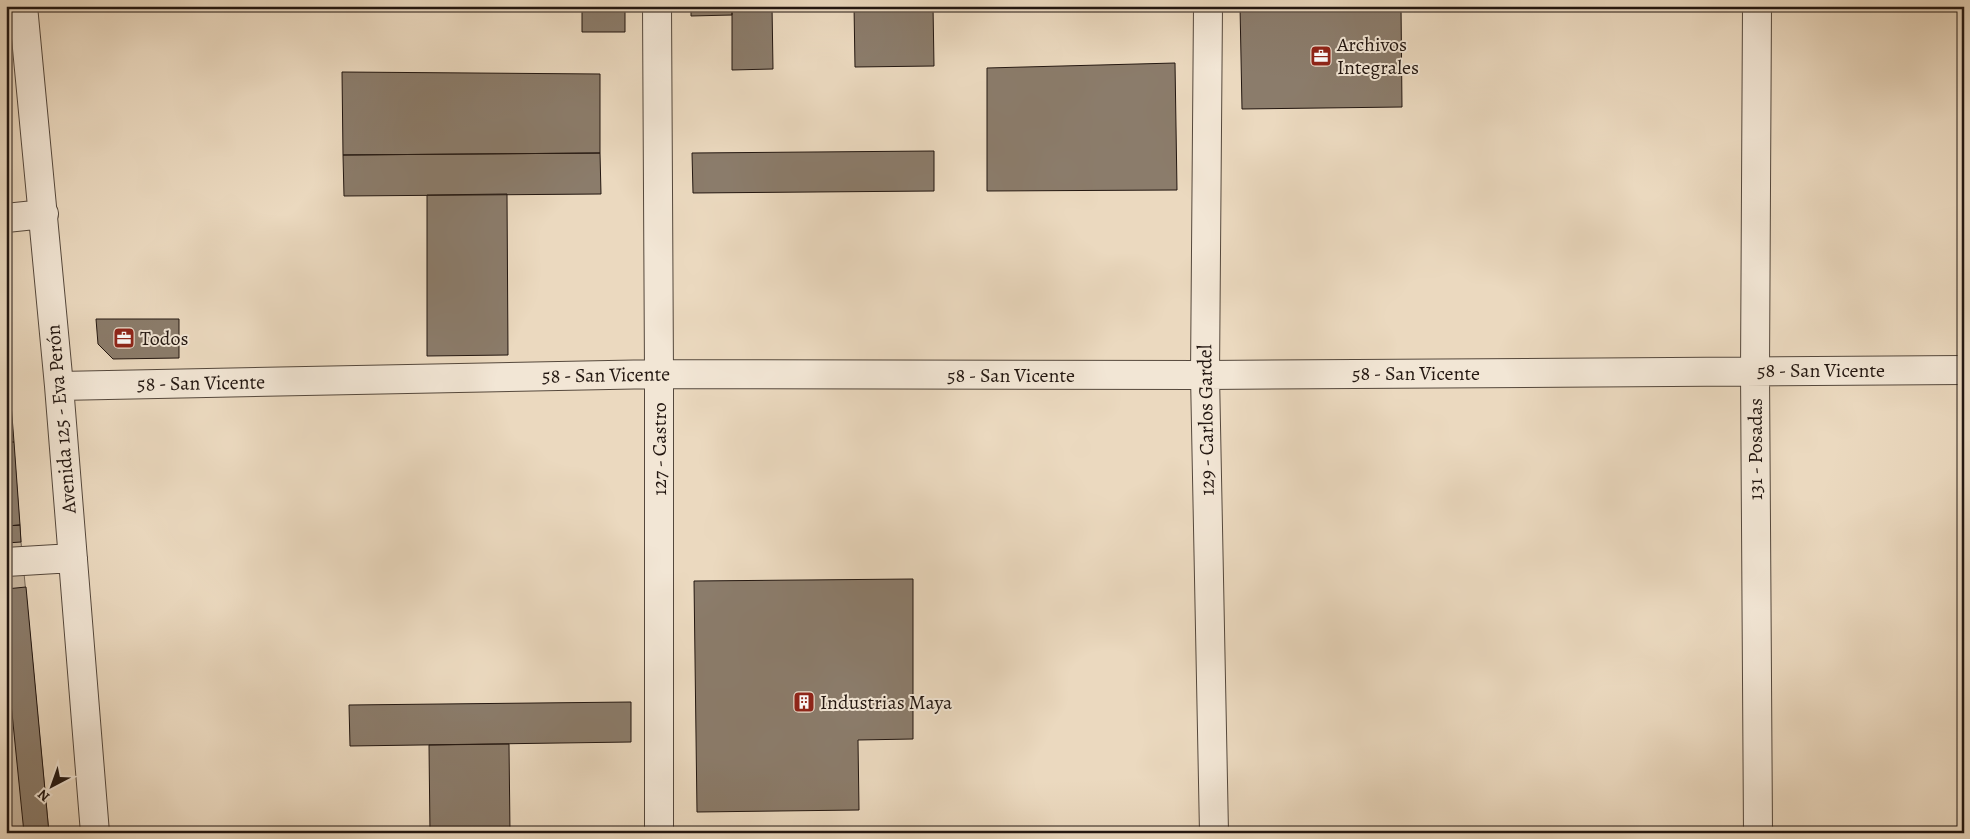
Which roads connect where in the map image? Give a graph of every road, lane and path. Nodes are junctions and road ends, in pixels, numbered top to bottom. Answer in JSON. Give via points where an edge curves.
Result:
{"nodes":[{"id":1,"x":23,"y":6,"type":"edge"},
{"id":2,"x":657,"y":6,"type":"edge"},
{"id":3,"x":1208,"y":6,"type":"edge"},
{"id":4,"x":1757,"y":6,"type":"edge"},
{"id":5,"x":44,"y":214,"type":"junction"},
{"id":6,"x":6,"y":218,"type":"edge"},
{"id":7,"x":1964,"y":370,"type":"edge"},
{"id":8,"x":1754,"y":371,"type":"junction"},
{"id":9,"x":659,"y":374,"type":"junction"},
{"id":10,"x":1205,"y":375,"type":"junction"},
{"id":11,"x":58,"y":386,"type":"junction"},
{"id":12,"x":73,"y":558,"type":"junction"},
{"id":13,"x":6,"y":562,"type":"edge"},
{"id":14,"x":95,"y":833,"type":"edge"},
{"id":15,"x":659,"y":833,"type":"edge"},
{"id":16,"x":1214,"y":833,"type":"edge"},
{"id":17,"x":1758,"y":833,"type":"edge"}],
"edges":[{"from":1,"to":5,"type":"street","name":"Avenida 125 - Eva Perón"},
{"from":2,"to":9,"type":"street","name":"127 - Castro"},
{"from":3,"to":10,"type":"street","name":"129 - Carlos Gardel"},
{"from":4,"to":8,"type":"street","name":"131 - Posadas"},
{"from":5,"to":6,"type":"street"},
{"from":5,"to":11,"type":"street","name":"Avenida 125 - Eva Perón"},
{"from":7,"to":8,"type":"street","name":"58 - San Vicente"},
{"from":8,"to":10,"type":"street","name":"58 - San Vicente"},
{"from":8,"to":17,"type":"street","name":"131 - Posadas"},
{"from":9,"to":10,"type":"street","name":"58 - San Vicente"},
{"from":9,"to":11,"type":"street","name":"58 - San Vicente"},
{"from":9,"to":15,"type":"street","name":"127 - Castro"},
{"from":10,"to":16,"type":"street","name":"129 - Carlos Gardel"},
{"from":11,"to":12,"type":"street","name":"Avenida 125 - Eva Perón"},
{"from":12,"to":13,"type":"street"},
{"from":12,"to":14,"type":"street","name":"Avenida 125 - Eva Perón"}]}
